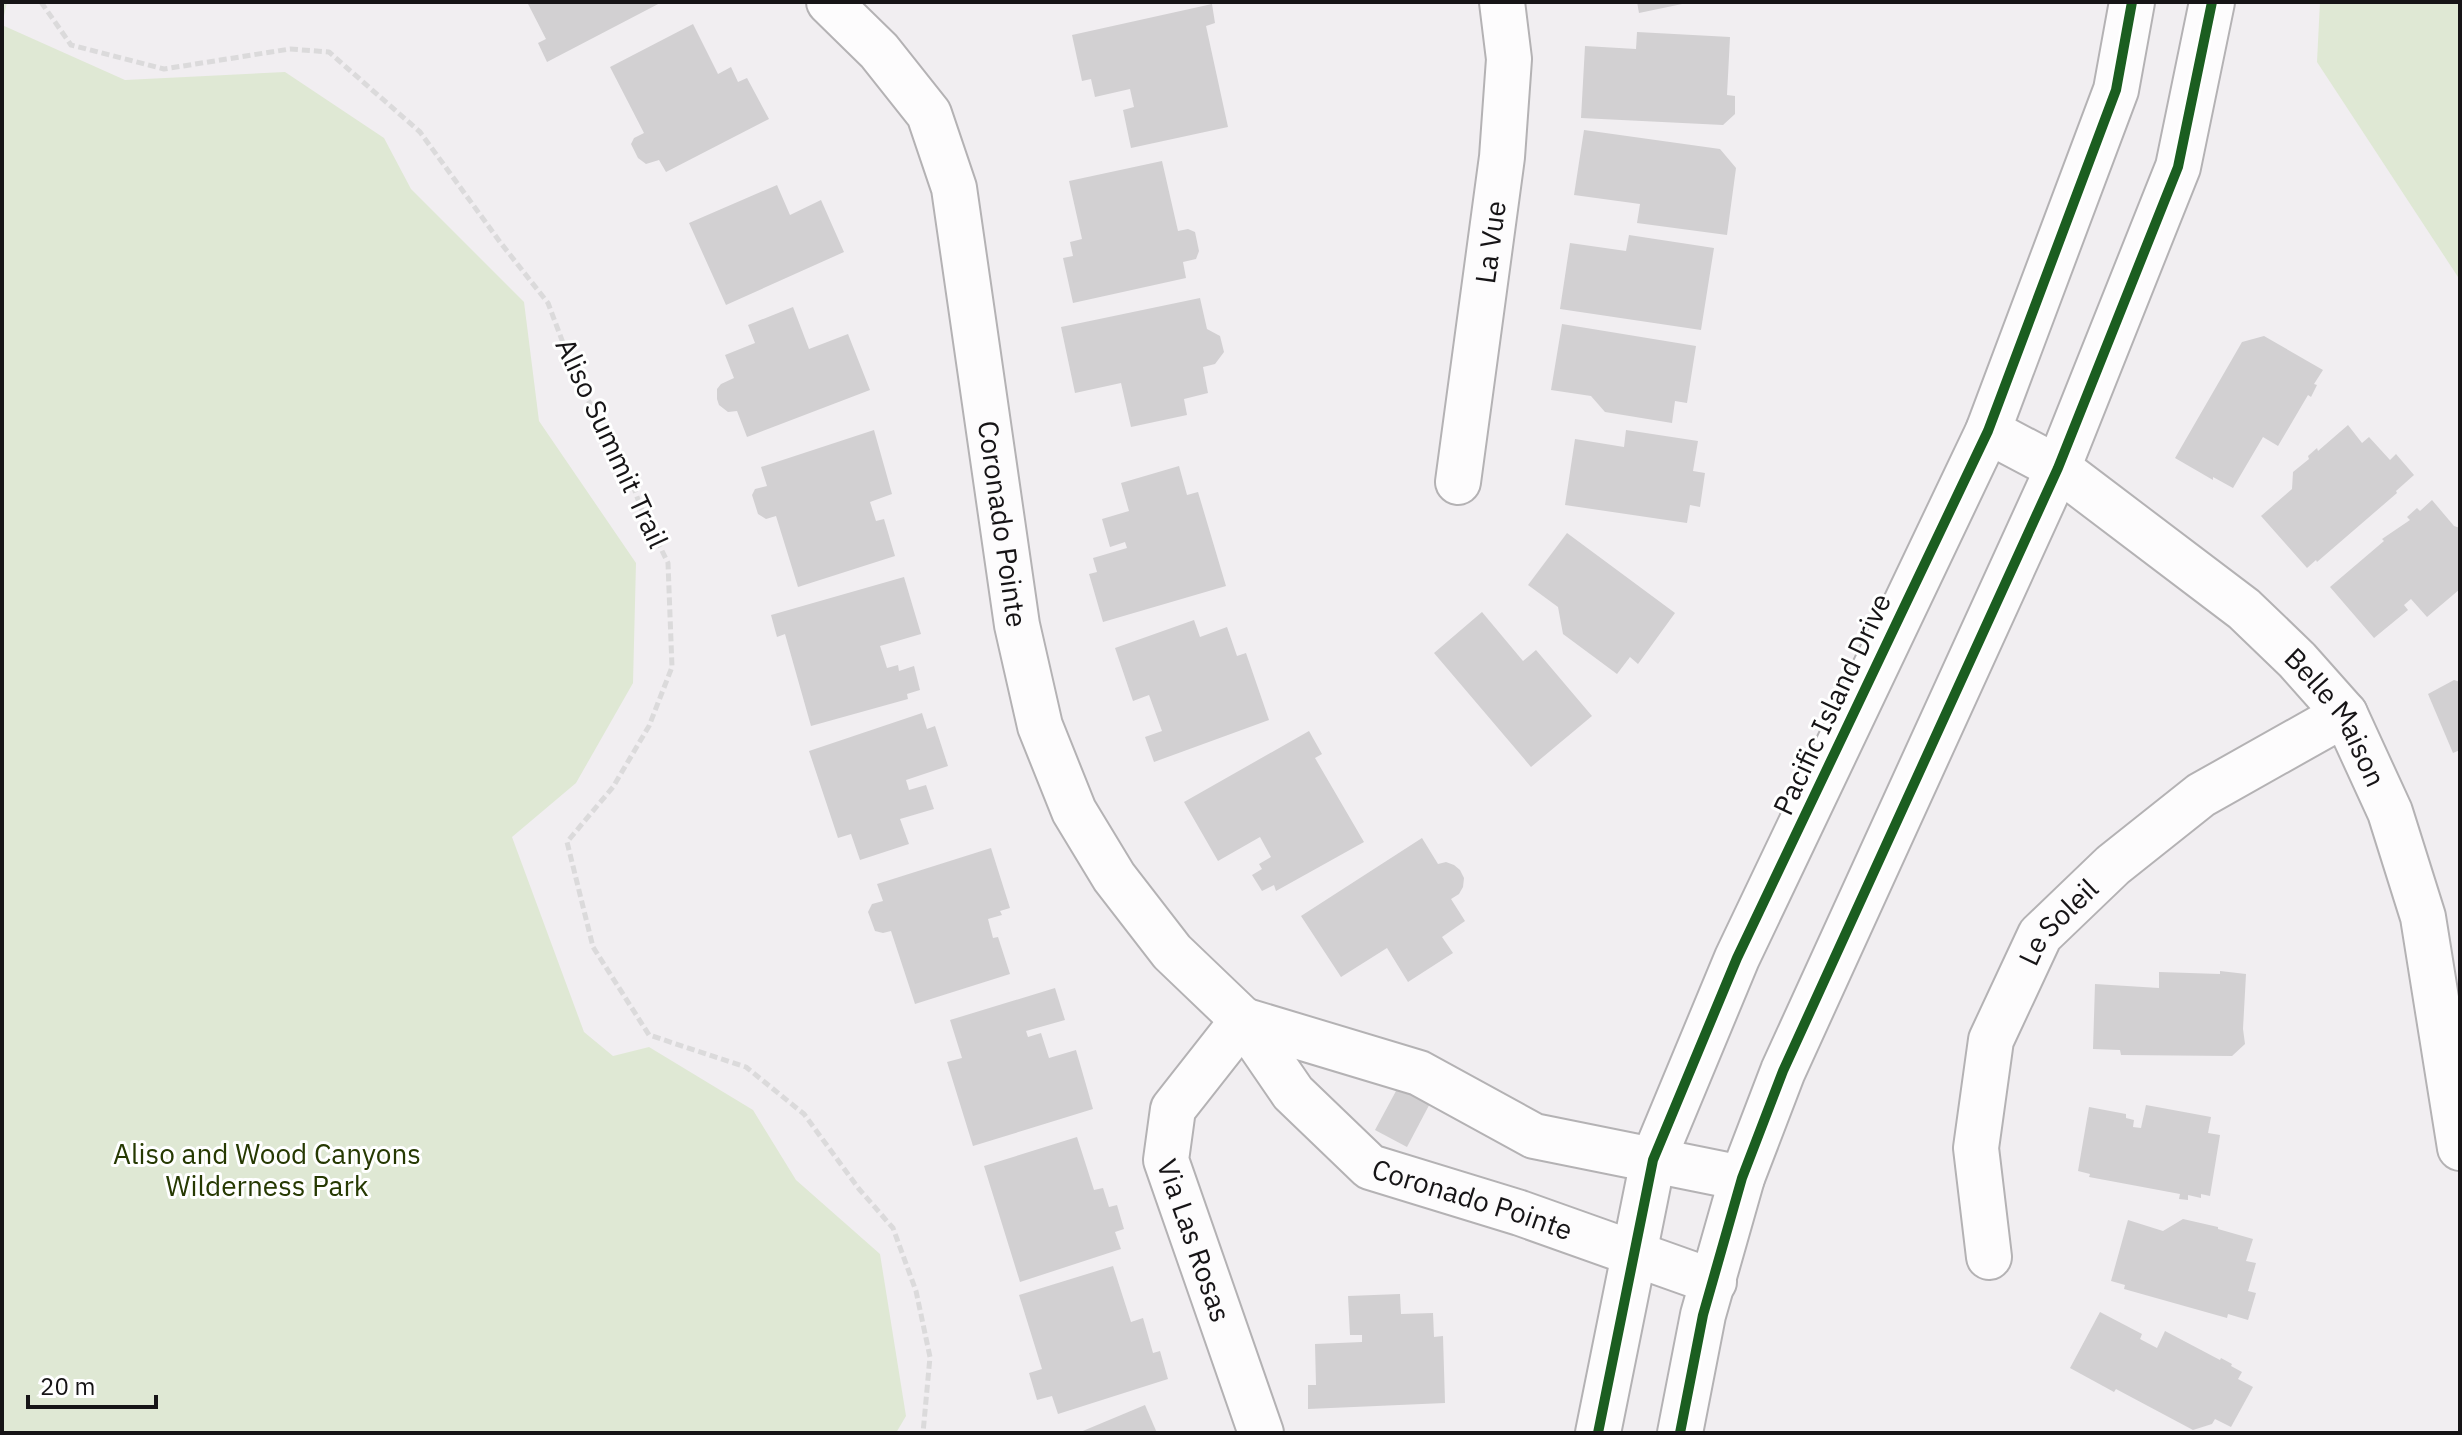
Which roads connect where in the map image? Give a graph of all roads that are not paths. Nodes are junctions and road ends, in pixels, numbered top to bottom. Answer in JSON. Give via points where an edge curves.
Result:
{"nodes":[{"id":1,"x":829,"y":2,"type":"edge"},
{"id":2,"x":1502,"y":2,"type":"edge"},
{"id":3,"x":2132,"y":2,"type":"edge"},
{"id":4,"x":2212,"y":2,"type":"edge"},
{"id":5,"x":1988,"y":431,"type":"junction"},
{"id":6,"x":2058,"y":468,"type":"junction"},
{"id":7,"x":1458,"y":482,"type":"dead end"},
{"id":8,"x":2345,"y":714,"type":"junction"},
{"id":9,"x":1243,"y":1020,"type":"junction"},
{"id":10,"x":2460,"y":1148,"type":"edge"},
{"id":11,"x":1653,"y":1160,"type":"junction"},
{"id":12,"x":1742,"y":1178,"type":"junction"},
{"id":13,"x":1635,"y":1253,"type":"junction"},
{"id":14,"x":1989,"y":1257,"type":"dead end"},
{"id":15,"x":1714,"y":1282,"type":"junction"},
{"id":16,"x":1261,"y":1433,"type":"edge"},
{"id":17,"x":1598,"y":1433,"type":"edge"},
{"id":18,"x":1680,"y":1433,"type":"edge"}],
"edges":[{"from":1,"to":9,"type":"street","name":"Coronado Pointe","via":[[879,51],[929,114],[954,188],[1017,625],[1040,726],[1074,811],[1114,877],[1172,952]]},
{"from":2,"to":7,"type":"street","name":"La Vue","via":[[1509,59],[1502,157]]},
{"from":3,"to":5,"type":"street","name":"Pacific Island Drive","via":[[2116,90]]},
{"from":4,"to":6,"type":"street","via":[[2178,167]]},
{"from":5,"to":6,"type":"street","name":"Belle Maison"},
{"from":5,"to":11,"type":"street","name":"Pacific Island Drive","via":[[1737,958]]},
{"from":6,"to":8,"type":"street","name":"Belle Maison","via":[[2244,609]]},
{"from":6,"to":12,"type":"street","via":[[1789,1056]]},
{"from":8,"to":10,"type":"street","name":"Belle Maison","via":[[2390,812],[2423,917]]},
{"from":8,"to":14,"type":"street","name":"Le Soleil","via":[[2201,795],[2113,865],[2040,935],[1991,1040],[1976,1148]]},
{"from":9,"to":11,"type":"street","name":"Coronado Pointe","via":[[1419,1073],[1534,1136]]},
{"from":9,"to":13,"type":"street","name":"Coronado Pointe","via":[[1293,1093],[1370,1167]]},
{"from":9,"to":16,"type":"street","name":"Via Las Rosas","via":[[1173,1109],[1166,1160]]},
{"from":11,"to":12,"type":"street","name":"Coronado Pointe"},
{"from":11,"to":13,"type":"street","name":"Pacific Island Drive"},
{"from":12,"to":15,"type":"street"},
{"from":13,"to":15,"type":"street","name":"Coronado Pointe"},
{"from":13,"to":17,"type":"street","name":"Pacific Island Drive"},
{"from":15,"to":18,"type":"street"}]}
